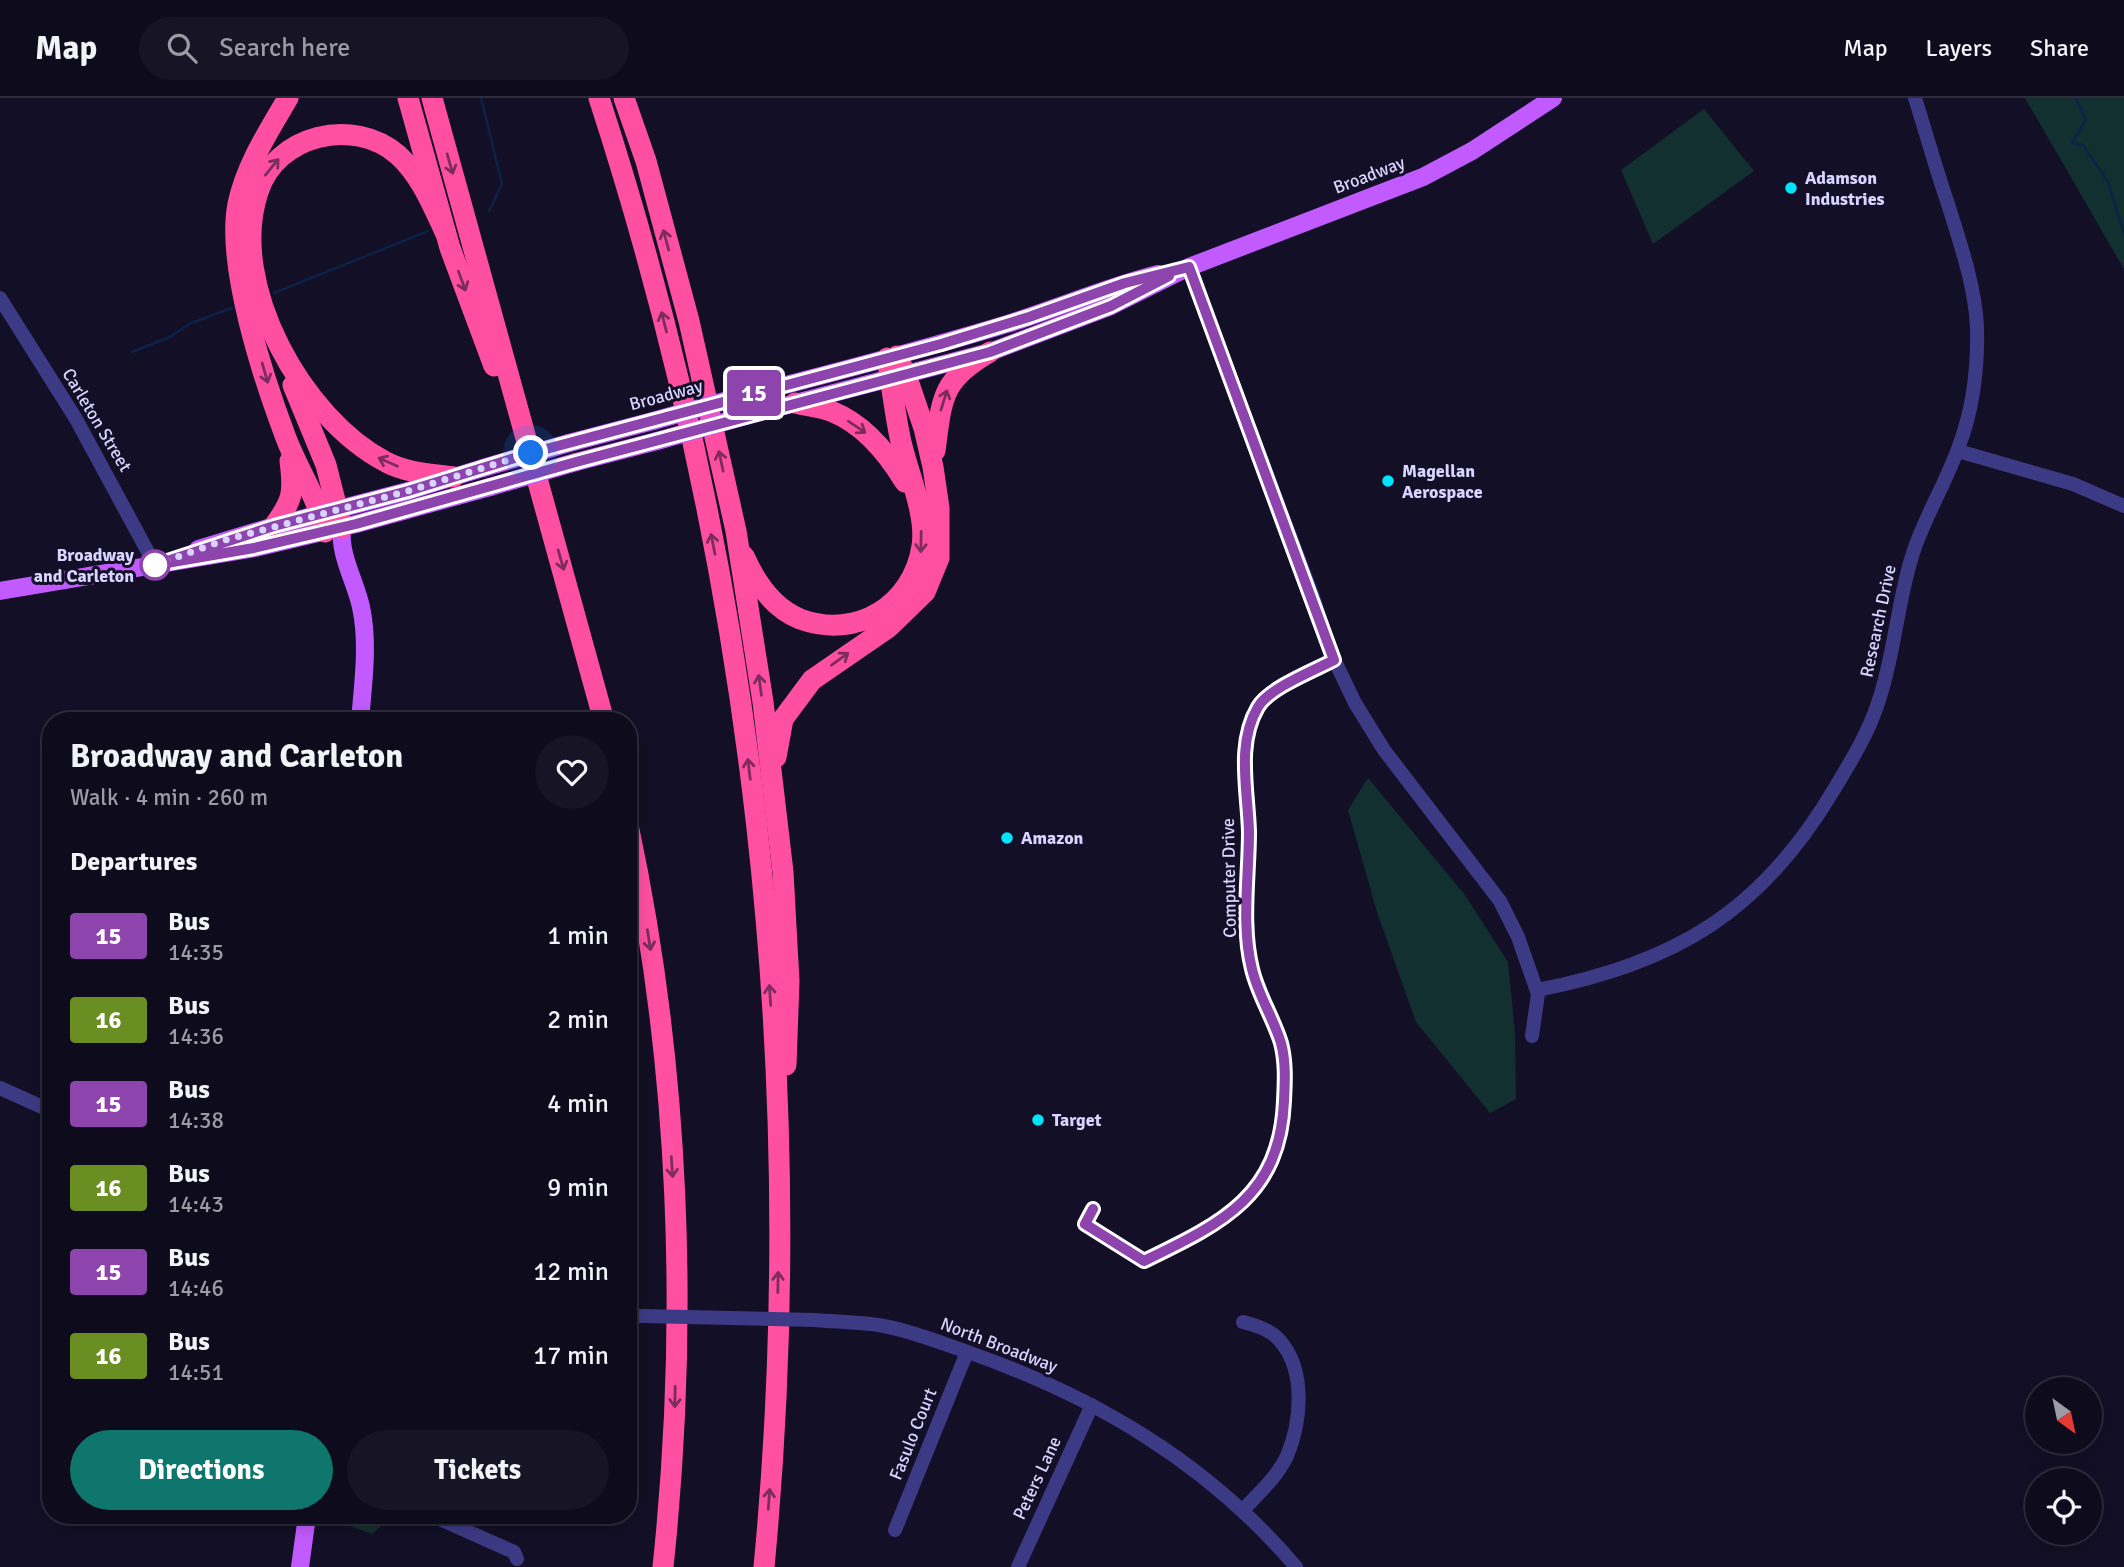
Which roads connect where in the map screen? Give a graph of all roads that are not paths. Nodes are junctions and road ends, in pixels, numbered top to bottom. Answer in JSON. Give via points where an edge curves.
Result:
{"nodes":[{"id":1,"x":288,"y":98,"type":"edge"},
{"id":2,"x":408,"y":98,"type":"edge"},
{"id":3,"x":432,"y":98,"type":"edge"},
{"id":4,"x":599,"y":98,"type":"edge"},
{"id":5,"x":624,"y":98,"type":"edge"},
{"id":6,"x":1553,"y":98,"type":"edge"},
{"id":7,"x":1915,"y":98,"type":"edge"},
{"id":8,"x":445,"y":232,"type":"junction"},
{"id":9,"x":1189,"y":267,"type":"junction"},
{"id":10,"x":0,"y":298,"type":"edge"},
{"id":11,"x":990,"y":352,"type":"junction"},
{"id":12,"x":287,"y":363,"type":"junction"},
{"id":13,"x":895,"y":367,"type":"junction"},
{"id":14,"x":795,"y":403,"type":"junction"},
{"id":15,"x":287,"y":441,"type":"junction"},
{"id":16,"x":1958,"y":450,"type":"junction"},
{"id":17,"x":933,"y":467,"type":"junction"},
{"id":18,"x":533,"y":468,"type":"junction"},
{"id":19,"x":454,"y":477,"type":"junction"},
{"id":20,"x":916,"y":498,"type":"junction"},
{"id":21,"x":2124,"y":506,"type":"edge"},
{"id":22,"x":333,"y":525,"type":"junction"},
{"id":23,"x":274,"y":526,"type":"junction"},
{"id":24,"x":737,"y":539,"type":"junction"},
{"id":25,"x":155,"y":565,"type":"junction"},
{"id":26,"x":0,"y":591,"type":"edge"},
{"id":27,"x":1334,"y":660,"type":"junction"},
{"id":28,"x":361,"y":712,"type":"edge"},
{"id":29,"x":602,"y":712,"type":"edge"},
{"id":30,"x":773,"y":777,"type":"junction"},
{"id":31,"x":637,"y":875,"type":"edge"},
{"id":32,"x":1537,"y":990,"type":"junction"},
{"id":33,"x":1532,"y":1036,"type":"dead end"},
{"id":34,"x":0,"y":1088,"type":"edge"},
{"id":35,"x":42,"y":1107,"type":"edge"},
{"id":36,"x":1281,"y":1134,"type":"dead end"},
{"id":37,"x":778,"y":1161,"type":"junction"},
{"id":38,"x":637,"y":1316,"type":"edge"},
{"id":39,"x":1243,"y":1322,"type":"dead end"},
{"id":40,"x":967,"y":1352,"type":"junction"},
{"id":41,"x":1092,"y":1405,"type":"junction"},
{"id":42,"x":1243,"y":1510,"type":"junction"},
{"id":43,"x":306,"y":1524,"type":"edge"},
{"id":44,"x":451,"y":1524,"type":"edge"},
{"id":45,"x":895,"y":1530,"type":"dead end"},
{"id":46,"x":517,"y":1559,"type":"dead end"},
{"id":47,"x":300,"y":1567,"type":"edge"},
{"id":48,"x":663,"y":1567,"type":"edge"},
{"id":49,"x":764,"y":1567,"type":"edge"},
{"id":50,"x":1018,"y":1567,"type":"edge"},
{"id":51,"x":1296,"y":1567,"type":"edge"}],
"edges":[{"from":1,"to":15,"type":"highway","one_way":true,"via":[[246,175],[235,251],[259,353]]},
{"from":2,"to":8,"type":"highway"},
{"from":3,"to":18,"type":"highway","one_way":true},
{"from":37,"to":4,"type":"highway","one_way":true,"via":[[762,882],[729,630],[682,396]]},
{"from":24,"to":5,"type":"highway","one_way":true,"via":[[689,321],[646,160]]},
{"from":6,"to":9,"type":"main road","name":"Broadway","via":[[1423,177]]},
{"from":7,"to":16,"type":"street","name":"Research Drive","via":[[1972,285],[1976,372]]},
{"from":12,"to":8,"type":"highway","one_way":true,"via":[[260,297],[250,250],[258,192],[282,155],[326,135],[357,136],[384,145],[421,182]]},
{"from":8,"to":18,"type":"highway","one_way":true},
{"from":9,"to":11,"type":"main road","name":"Broadway","via":[[1111,306]]},
{"from":9,"to":13,"type":"main road","name":"Broadway","via":[[1125,283]]},
{"from":9,"to":27,"type":"street"},
{"from":10,"to":25,"type":"street","name":"Carleton Street","via":[[76,419]]},
{"from":11,"to":13,"type":"main road","name":"Broadway"},
{"from":17,"to":11,"type":"highway","one_way":true,"via":[[943,397],[953,379]]},
{"from":19,"to":12,"type":"highway","one_way":true,"via":[[389,464],[357,445],[325,415]]},
{"from":12,"to":22,"type":"highway","via":[[326,465]]},
{"from":13,"to":14,"type":"main road","name":"Broadway"},
{"from":13,"to":17,"type":"highway","via":[[924,428]]},
{"from":13,"to":19,"type":"main road","name":"Broadway","bridge":true,"via":[[739,397]]},
{"from":13,"to":20,"type":"highway","via":[[901,441]]},
{"from":14,"to":20,"type":"highway","one_way":true,"via":[[834,412],[866,433],[891,459]]},
{"from":14,"to":22,"type":"main road","name":"Broadway","bridge":true},
{"from":15,"to":22,"type":"highway"},
{"from":15,"to":23,"type":"highway","via":[[293,493]]},
{"from":16,"to":21,"type":"street","via":[[2073,484]]},
{"from":16,"to":32,"type":"street","name":"Research Drive","via":[[1924,521],[1904,582],[1878,704],[1840,779],[1794,850],[1739,906],[1703,931],[1621,968]]},
{"from":30,"to":17,"type":"highway","one_way":true,"via":[[783,719],[812,680],[888,627],[925,592],[939,558]]},
{"from":18,"to":29,"type":"highway","one_way":true},
{"from":19,"to":22,"type":"main road","name":"Broadway"},
{"from":20,"to":24,"type":"highway","one_way":true,"via":[[923,542],[918,568],[887,609],[858,622],[832,626],[799,618],[782,607],[762,589]]},
{"from":22,"to":23,"type":"main road","name":"Broadway"},
{"from":22,"to":25,"type":"main road","name":"Broadway","via":[[254,548]]},
{"from":22,"to":28,"type":"main road","via":[[361,607],[365,642]]},
{"from":23,"to":25,"type":"main road","name":"Broadway"},
{"from":30,"to":24,"type":"highway","one_way":true},
{"from":25,"to":26,"type":"main road","name":"Broadway"},
{"from":27,"to":32,"type":"street","via":[[1384,750],[1500,901]]},
{"from":27,"to":36,"type":"street","name":"Computer Drive","via":[[1259,705],[1247,738],[1244,776],[1250,963],[1257,992],[1281,1045],[1286,1072]]},
{"from":30,"to":37,"type":"highway","via":[[789,981]]},
{"from":31,"to":48,"type":"highway","one_way":true,"via":[[656,981],[676,1224],[675,1412]]},
{"from":32,"to":33,"type":"street"},
{"from":34,"to":35,"type":"street"},
{"from":49,"to":37,"type":"highway","one_way":true,"via":[[777,1353]]},
{"from":38,"to":40,"type":"street","name":"North Broadway","bridge":true,"via":[[884,1326]]},
{"from":39,"to":42,"type":"street","via":[[1265,1329],[1281,1342],[1298,1384],[1299,1401],[1286,1457]]},
{"from":40,"to":41,"type":"street","name":"North Broadway"},
{"from":40,"to":45,"type":"street","name":"Fasulo Court"},
{"from":41,"to":42,"type":"street","name":"North Broadway","via":[[1194,1469]]},
{"from":41,"to":50,"type":"street","name":"Peters Lane"},
{"from":42,"to":51,"type":"street","name":"North Broadway"},
{"from":43,"to":47,"type":"main road"},
{"from":44,"to":46,"type":"street","via":[[514,1552]]}]}
